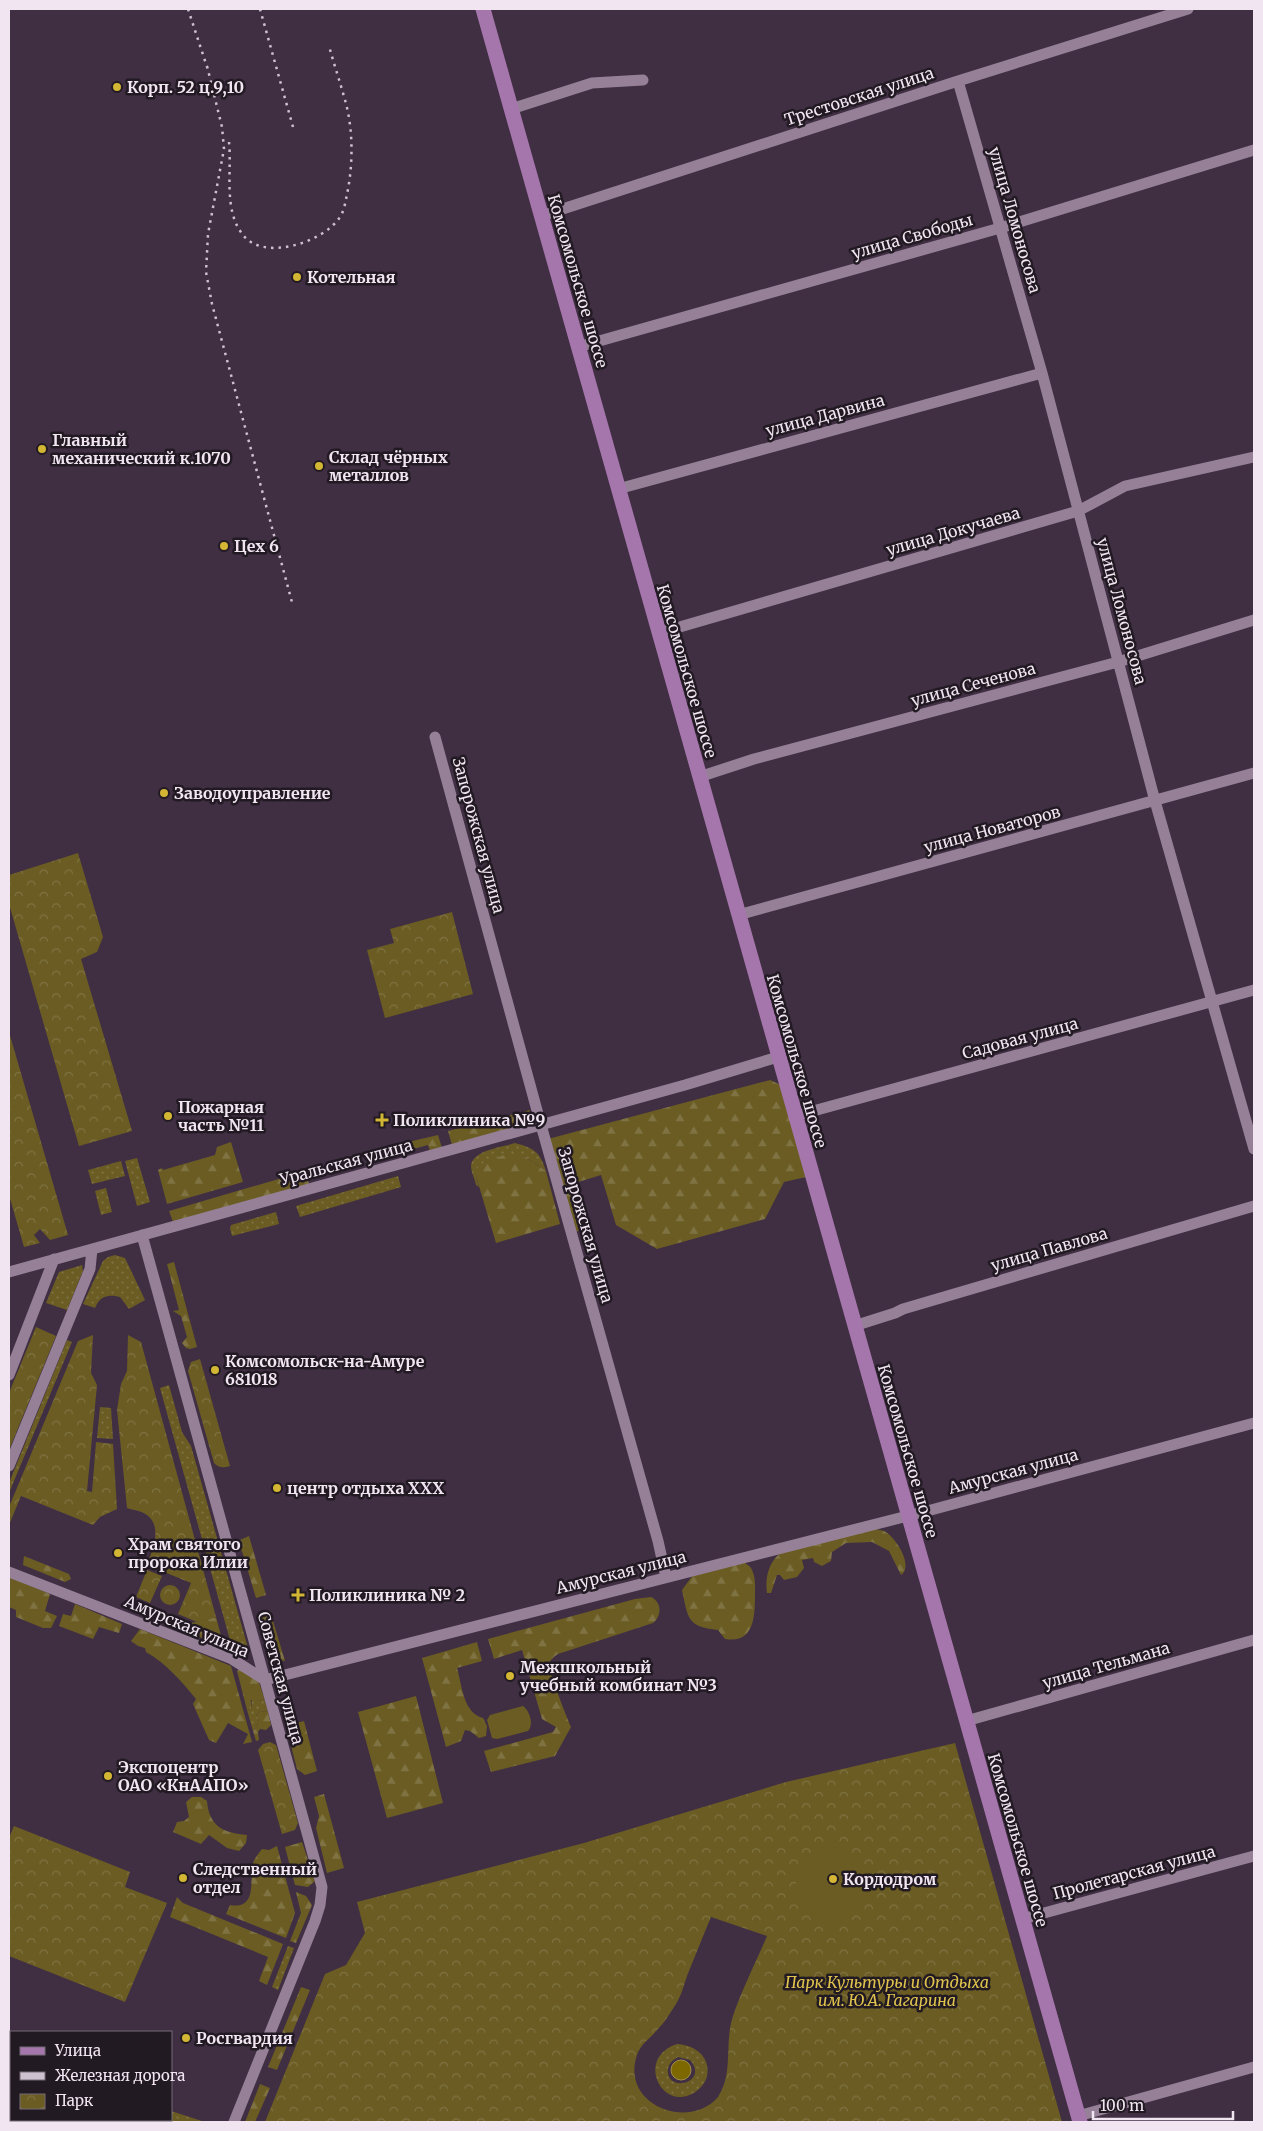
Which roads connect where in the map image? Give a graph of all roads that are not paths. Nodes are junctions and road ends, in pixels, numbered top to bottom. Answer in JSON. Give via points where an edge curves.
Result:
{"nodes":[{"id":1,"x":483,"y":9,"type":"edge"},
{"id":2,"x":1188,"y":9,"type":"edge"},
{"id":3,"x":643,"y":80,"type":"dead end"},
{"id":4,"x":958,"y":81,"type":"junction"},
{"id":5,"x":511,"y":109,"type":"junction"},
{"id":6,"x":1254,"y":150,"type":"edge"},
{"id":7,"x":541,"y":216,"type":"junction"},
{"id":8,"x":1000,"y":228,"type":"junction"},
{"id":9,"x":578,"y":347,"type":"junction"},
{"id":10,"x":1042,"y":373,"type":"junction"},
{"id":11,"x":1254,"y":457,"type":"edge"},
{"id":12,"x":618,"y":489,"type":"junction"},
{"id":13,"x":1078,"y":511,"type":"junction"},
{"id":14,"x":1254,"y":620,"type":"edge"},
{"id":15,"x":659,"y":633,"type":"junction"},
{"id":16,"x":1118,"y":662,"type":"junction"},
{"id":17,"x":435,"y":737,"type":"dead end"},
{"id":18,"x":1254,"y":773,"type":"edge"},
{"id":19,"x":699,"y":777,"type":"junction"},
{"id":20,"x":1156,"y":801,"type":"junction"},
{"id":21,"x":738,"y":915,"type":"junction"},
{"id":22,"x":1254,"y":990,"type":"edge"},
{"id":23,"x":1212,"y":1002,"type":"junction"},
{"id":24,"x":778,"y":1057,"type":"junction"},
{"id":25,"x":795,"y":1116,"type":"junction"},
{"id":26,"x":541,"y":1125,"type":"junction"},
{"id":27,"x":1254,"y":1149,"type":"edge"},
{"id":28,"x":1254,"y":1206,"type":"edge"},
{"id":29,"x":142,"y":1235,"type":"junction"},
{"id":30,"x":92,"y":1249,"type":"junction"},
{"id":31,"x":54,"y":1259,"type":"junction"},
{"id":32,"x":9,"y":1272,"type":"edge"},
{"id":33,"x":854,"y":1326,"type":"junction"},
{"id":34,"x":9,"y":1375,"type":"edge"},
{"id":35,"x":1254,"y":1423,"type":"edge"},
{"id":36,"x":9,"y":1466,"type":"edge"},
{"id":37,"x":908,"y":1516,"type":"junction"},
{"id":38,"x":9,"y":1572,"type":"edge"},
{"id":39,"x":666,"y":1577,"type":"junction"},
{"id":40,"x":1254,"y":1640,"type":"edge"},
{"id":41,"x":265,"y":1680,"type":"junction"},
{"id":42,"x":966,"y":1721,"type":"junction"},
{"id":43,"x":1254,"y":1856,"type":"edge"},
{"id":44,"x":1022,"y":1919,"type":"junction"},
{"id":45,"x":1254,"y":2067,"type":"edge"},
{"id":46,"x":1079,"y":2119,"type":"edge"},
{"id":47,"x":234,"y":2122,"type":"edge"}],
"edges":[{"from":1,"to":5,"type":"main road","name":"Комсомольское шоссе"},
{"from":2,"to":4,"type":"street","name":"Трестовская улица"},
{"from":3,"to":5,"type":"street","via":[[592,83]]},
{"from":4,"to":7,"type":"street","name":"Трестовская улица"},
{"from":4,"to":8,"type":"street","name":"улица Ломоносова"},
{"from":5,"to":7,"type":"main road","name":"Комсомольское шоссе"},
{"from":6,"to":8,"type":"street","name":"улица Свободы"},
{"from":7,"to":9,"type":"main road","name":"Комсомольское шоссе"},
{"from":8,"to":9,"type":"street","name":"улица Свободы"},
{"from":8,"to":10,"type":"street","name":"улица Ломоносова"},
{"from":9,"to":12,"type":"main road","name":"Комсомольское шоссе"},
{"from":10,"to":12,"type":"street","name":"улица Дарвина"},
{"from":10,"to":13,"type":"street","name":"улица Ломоносова"},
{"from":11,"to":13,"type":"street","name":"улица Докучаева","via":[[1126,486]]},
{"from":12,"to":15,"type":"main road","name":"Комсомольское шоссе"},
{"from":13,"to":15,"type":"street","name":"улица Докучаева"},
{"from":13,"to":16,"type":"street","name":"улица Ломоносова"},
{"from":14,"to":16,"type":"street","name":"улица Сеченова"},
{"from":15,"to":19,"type":"main road","name":"Комсомольское шоссе"},
{"from":16,"to":19,"type":"street","name":"улица Сеченова","via":[[754,759]]},
{"from":16,"to":20,"type":"street","name":"улица Ломоносова"},
{"from":17,"to":26,"type":"street","name":"Запорожская улица"},
{"from":18,"to":20,"type":"street","name":"улица Новаторов"},
{"from":19,"to":21,"type":"main road","name":"Комсомольское шоссе"},
{"from":20,"to":21,"type":"street","name":"улица Новаторов"},
{"from":20,"to":23,"type":"street","name":"улица Ломоносова"},
{"from":21,"to":24,"type":"main road","name":"Комсомольское шоссе"},
{"from":22,"to":23,"type":"street","name":"Садовая улица"},
{"from":23,"to":25,"type":"street","name":"Садовая улица"},
{"from":23,"to":27,"type":"street","name":"улица Ломоносова"},
{"from":24,"to":25,"type":"main road","name":"Комсомольское шоссе"},
{"from":24,"to":26,"type":"street","name":"Уральская улица"},
{"from":25,"to":33,"type":"main road","name":"Комсомольское шоссе"},
{"from":26,"to":29,"type":"street","name":"Уральская улица"},
{"from":26,"to":39,"type":"street","name":"Запорожская улица"},
{"from":28,"to":33,"type":"street","name":"улица Павлова","via":[[903,1308]]},
{"from":29,"to":30,"type":"street","name":"Уральская улица"},
{"from":29,"to":41,"type":"street","name":"Советская улица"},
{"from":30,"to":31,"type":"street","name":"Уральская улица"},
{"from":30,"to":36,"type":"street","via":[[90,1269]]},
{"from":31,"to":32,"type":"street","name":"Уральская улица"},
{"from":31,"to":34,"type":"street"},
{"from":33,"to":37,"type":"main road","name":"Комсомольское шоссе"},
{"from":35,"to":37,"type":"street","name":"Амурская улица"},
{"from":37,"to":39,"type":"street","name":"Амурская улица"},
{"from":37,"to":42,"type":"main road","name":"Комсомольское шоссе"},
{"from":38,"to":41,"type":"street","name":"Амурская улица","via":[[232,1659]]},
{"from":39,"to":41,"type":"street","name":"Амурская улица"},
{"from":40,"to":42,"type":"street","name":"улица Тельмана"},
{"from":41,"to":47,"type":"street","name":"Советская улица","via":[[322,1887],[315,1921]]},
{"from":42,"to":44,"type":"main road","name":"Комсомольское шоссе"},
{"from":43,"to":44,"type":"street","name":"Пролетарская улица"},
{"from":44,"to":46,"type":"main road","name":"Комсомольское шоссе"},
{"from":45,"to":46,"type":"street"}]}
